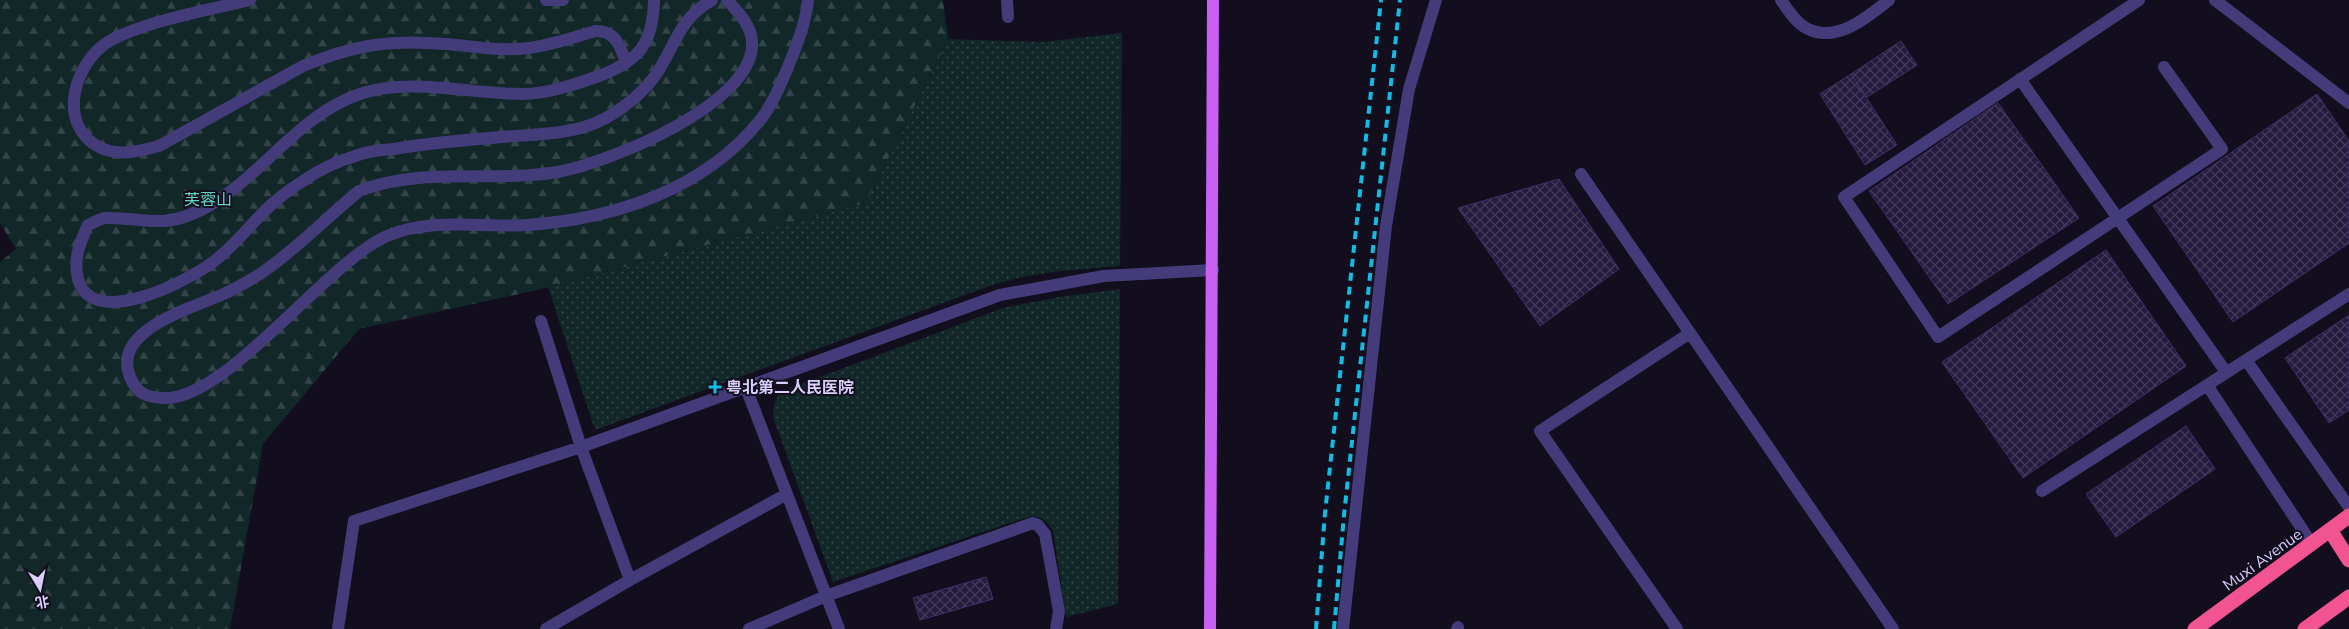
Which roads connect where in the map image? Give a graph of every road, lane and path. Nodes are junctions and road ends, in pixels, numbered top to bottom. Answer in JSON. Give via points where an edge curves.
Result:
{"nodes":[{"id":1,"x":250,"y":0,"type":"edge"},
{"id":2,"x":546,"y":0,"type":"edge"},
{"id":3,"x":563,"y":0,"type":"edge"},
{"id":4,"x":654,"y":0,"type":"edge"},
{"id":5,"x":712,"y":0,"type":"edge"},
{"id":6,"x":727,"y":0,"type":"edge"},
{"id":7,"x":808,"y":0,"type":"edge"},
{"id":8,"x":1007,"y":0,"type":"edge"},
{"id":9,"x":1213,"y":0,"type":"edge"},
{"id":10,"x":1436,"y":0,"type":"edge"},
{"id":11,"x":1780,"y":0,"type":"edge"},
{"id":12,"x":1889,"y":0,"type":"edge"},
{"id":13,"x":2139,"y":0,"type":"edge"},
{"id":14,"x":2215,"y":0,"type":"edge"},
{"id":15,"x":1008,"y":17,"type":"dead end"},
{"id":16,"x":626,"y":62,"type":"junction"},
{"id":17,"x":2164,"y":67,"type":"dead end"},
{"id":18,"x":2020,"y":79,"type":"junction"},
{"id":19,"x":2349,"y":103,"type":"edge"},
{"id":20,"x":1582,"y":174,"type":"dead end"},
{"id":21,"x":2118,"y":218,"type":"junction"},
{"id":22,"x":1212,"y":270,"type":"junction"},
{"id":23,"x":2349,"y":294,"type":"edge"},
{"id":24,"x":541,"y":321,"type":"dead end"},
{"id":25,"x":1690,"y":333,"type":"junction"},
{"id":26,"x":2246,"y":360,"type":"junction"},
{"id":27,"x":2226,"y":372,"type":"junction"},
{"id":28,"x":2207,"y":385,"type":"junction"},
{"id":29,"x":746,"y":388,"type":"junction"},
{"id":30,"x":581,"y":447,"type":"junction"},
{"id":31,"x":2042,"y":491,"type":"dead end"},
{"id":32,"x":787,"y":494,"type":"junction"},
{"id":33,"x":2349,"y":507,"type":"edge"},
{"id":34,"x":2349,"y":516,"type":"edge"},
{"id":35,"x":2330,"y":530,"type":"junction"},
{"id":36,"x":2312,"y":544,"type":"junction"},
{"id":37,"x":2349,"y":560,"type":"edge"},
{"id":38,"x":630,"y":580,"type":"junction"},
{"id":39,"x":826,"y":596,"type":"junction"},
{"id":40,"x":2349,"y":598,"type":"edge"},
{"id":41,"x":338,"y":629,"type":"edge"},
{"id":42,"x":546,"y":629,"type":"edge"},
{"id":43,"x":749,"y":629,"type":"edge"},
{"id":44,"x":839,"y":629,"type":"edge"},
{"id":45,"x":1056,"y":629,"type":"edge"},
{"id":46,"x":1210,"y":629,"type":"edge"},
{"id":47,"x":1343,"y":629,"type":"edge"},
{"id":48,"x":1677,"y":629,"type":"edge"},
{"id":49,"x":1893,"y":629,"type":"edge"},
{"id":50,"x":2195,"y":629,"type":"edge"},
{"id":51,"x":2305,"y":629,"type":"edge"}],
"edges":[{"from":1,"to":16,"type":"street","via":[[150,25],[103,46],[90,58],[77,78],[73,101],[76,120],[86,135],[99,147],[116,152],[159,146],[303,66],[327,56],[382,42],[500,50],[530,48],[605,31],[618,41]]},
{"from":2,"to":3,"type":"street"},
{"from":4,"to":16,"type":"street","via":[[654,20],[649,36],[641,51]]},
{"from":5,"to":16,"type":"street","via":[[701,6],[686,22],[642,91],[604,119],[578,129],[545,134],[422,144],[361,154],[331,164],[303,180],[270,206],[213,262],[181,281],[132,301],[105,302],[90,295],[79,282],[75,264],[88,225],[104,218],[164,221],[187,217],[212,204],[240,183],[326,109],[351,97],[372,90],[402,88],[524,94],[581,82]]},
{"from":6,"to":7,"type":"street","via":[[749,27],[751,59],[726,93],[702,111],[618,155],[589,165],[526,175],[401,179],[359,191],[262,273],[222,295],[153,325],[137,338],[128,352],[127,369],[133,383],[140,393],[153,397],[170,398],[195,391],[232,366],[360,252],[387,236],[435,225],[523,226],[573,221],[610,213],[688,181],[722,156],[761,118],[779,89],[799,41]]},
{"from":8,"to":15,"type":"street"},
{"from":9,"to":22,"type":"main road"},
{"from":10,"to":47,"type":"street","via":[[1409,89],[1386,226]]},
{"from":11,"to":12,"type":"street","via":[[1808,29],[1825,32],[1844,30],[1862,22]]},
{"from":13,"to":18,"type":"street"},
{"from":14,"to":19,"type":"street"},
{"from":17,"to":21,"type":"street","via":[[2222,149]]},
{"from":18,"to":21,"type":"street"},
{"from":18,"to":21,"type":"street","via":[[1844,197],[1938,337]]},
{"from":20,"to":25,"type":"street"},
{"from":21,"to":27,"type":"street"},
{"from":22,"to":29,"type":"street","via":[[1104,276],[1000,295]]},
{"from":22,"to":46,"type":"main road"},
{"from":23,"to":26,"type":"street"},
{"from":24,"to":30,"type":"street"},
{"from":25,"to":48,"type":"street","via":[[1540,432]]},
{"from":25,"to":49,"type":"street"},
{"from":26,"to":27,"type":"street"},
{"from":26,"to":33,"type":"street"},
{"from":27,"to":28,"type":"street"},
{"from":28,"to":31,"type":"street"},
{"from":28,"to":36,"type":"street"},
{"from":29,"to":30,"type":"street"},
{"from":29,"to":32,"type":"street"},
{"from":30,"to":38,"type":"street"},
{"from":30,"to":41,"type":"street","via":[[354,521]]},
{"from":32,"to":38,"type":"street"},
{"from":32,"to":39,"type":"street"},
{"from":34,"to":35,"type":"highway","name":"Muxi Avenue"},
{"from":35,"to":36,"type":"highway","name":"Muxi Avenue"},
{"from":35,"to":37,"type":"highway"},
{"from":36,"to":50,"type":"highway","name":"Muxi Avenue"},
{"from":38,"to":42,"type":"street"},
{"from":39,"to":43,"type":"street"},
{"from":39,"to":44,"type":"street"},
{"from":39,"to":45,"type":"street","via":[[1033,523],[1045,534],[1059,611]]},
{"from":40,"to":51,"type":"highway"}]}
